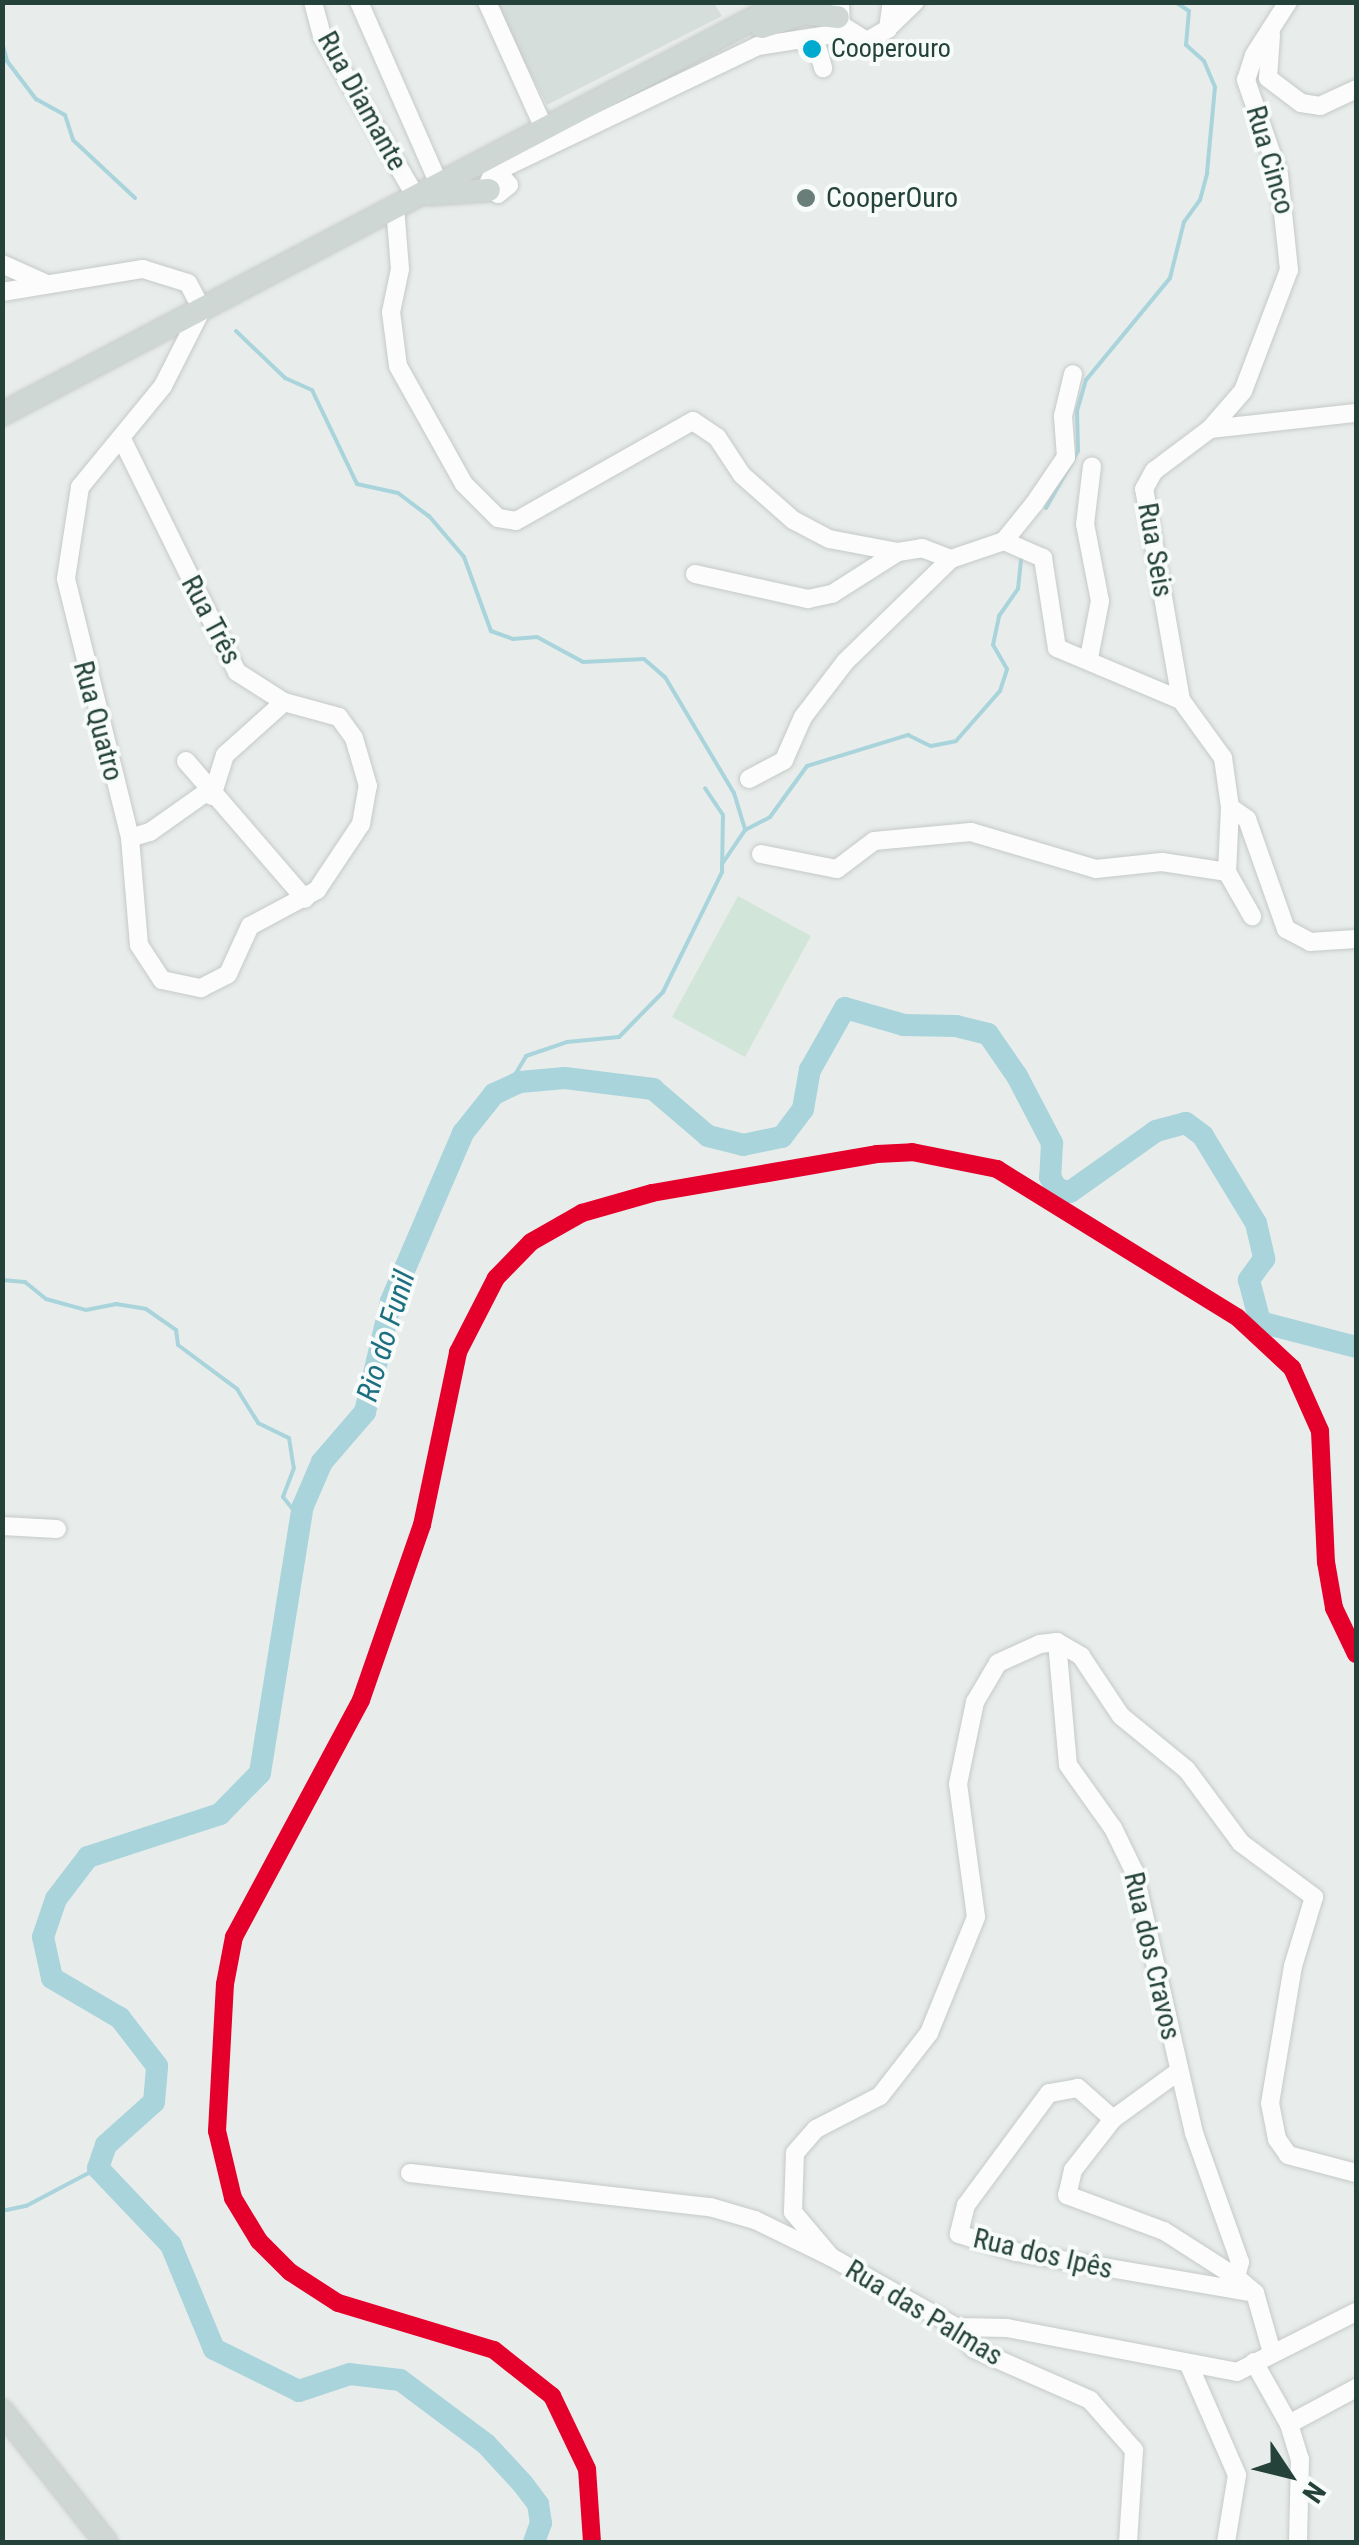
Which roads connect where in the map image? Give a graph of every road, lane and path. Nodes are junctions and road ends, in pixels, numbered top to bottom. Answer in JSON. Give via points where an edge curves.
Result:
{"nodes":[{"id":1,"x":313,"y":2,"type":"edge"},
{"id":2,"x":358,"y":2,"type":"edge"},
{"id":3,"x":487,"y":2,"type":"edge"},
{"id":4,"x":892,"y":2,"type":"edge"},
{"id":5,"x":916,"y":2,"type":"edge"},
{"id":6,"x":1288,"y":2,"type":"edge"},
{"id":7,"x":764,"y":10,"type":"edge"},
{"id":8,"x":816,"y":16,"type":"edge"},
{"id":9,"x":1274,"y":22,"type":"junction"},
{"id":10,"x":891,"y":25,"type":"junction"},
{"id":11,"x":689,"y":54,"type":"junction"},
{"id":12,"x":824,"y":68,"type":"dead end"},
{"id":13,"x":1356,"y":90,"type":"edge"},
{"id":14,"x":544,"y":128,"type":"junction"},
{"id":15,"x":498,"y":181,"type":"joint"},
{"id":16,"x":418,"y":195,"type":"junction"},
{"id":17,"x":2,"y":264,"type":"edge"},
{"id":18,"x":57,"y":286,"type":"junction"},
{"id":19,"x":2,"y":292,"type":"edge"},
{"id":20,"x":202,"y":309,"type":"junction"},
{"id":21,"x":1073,"y":374,"type":"dead end"},
{"id":22,"x":1356,"y":413,"type":"edge"},
{"id":23,"x":2,"y":414,"type":"edge"},
{"id":24,"x":1210,"y":429,"type":"junction"},
{"id":25,"x":122,"y":439,"type":"junction"},
{"id":26,"x":1092,"y":466,"type":"dead end"},
{"id":27,"x":1004,"y":542,"type":"junction"},
{"id":28,"x":898,"y":552,"type":"junction"},
{"id":29,"x":951,"y":559,"type":"junction"},
{"id":30,"x":694,"y":574,"type":"dead end"},
{"id":31,"x":1090,"y":658,"type":"junction"},
{"id":32,"x":1181,"y":700,"type":"junction"},
{"id":33,"x":284,"y":702,"type":"junction"},
{"id":34,"x":186,"y":761,"type":"dead end"},
{"id":35,"x":749,"y":779,"type":"dead end"},
{"id":36,"x":210,"y":794,"type":"junction"},
{"id":37,"x":1230,"y":807,"type":"junction"},
{"id":38,"x":130,"y":838,"type":"junction"},
{"id":39,"x":762,"y":854,"type":"dead end"},
{"id":40,"x":1228,"y":872,"type":"junction"},
{"id":41,"x":305,"y":899,"type":"junction"},
{"id":42,"x":1252,"y":916,"type":"dead end"},
{"id":43,"x":1356,"y":939,"type":"edge"},
{"id":44,"x":2,"y":1526,"type":"edge"},
{"id":45,"x":57,"y":1530,"type":"dead end"},
{"id":46,"x":1057,"y":1642,"type":"junction"},
{"id":47,"x":1179,"y":2071,"type":"junction"},
{"id":48,"x":1113,"y":2119,"type":"junction"},
{"id":49,"x":1356,"y":2173,"type":"edge"},
{"id":50,"x":410,"y":2174,"type":"dead end"},
{"id":51,"x":831,"y":2258,"type":"junction"},
{"id":52,"x":1236,"y":2277,"type":"junction"},
{"id":53,"x":1256,"y":2293,"type":"junction"},
{"id":54,"x":1356,"y":2312,"type":"edge"},
{"id":55,"x":956,"y":2327,"type":"junction"},
{"id":56,"x":1271,"y":2350,"type":"junction"},
{"id":57,"x":1254,"y":2362,"type":"junction"},
{"id":58,"x":1188,"y":2365,"type":"junction"},
{"id":59,"x":1356,"y":2388,"type":"edge"},
{"id":60,"x":2,"y":2410,"type":"edge"},
{"id":61,"x":1289,"y":2424,"type":"junction"},
{"id":62,"x":106,"y":2542,"type":"edge"},
{"id":63,"x":1128,"y":2542,"type":"edge"},
{"id":64,"x":1226,"y":2542,"type":"edge"},
{"id":65,"x":1298,"y":2542,"type":"edge"}],
"edges":[{"from":1,"to":16,"type":"street","name":"Rua Diamante","via":[[330,51]]},
{"from":2,"to":16,"type":"street"},
{"from":3,"to":14,"type":"street"},
{"from":4,"to":10,"type":"street"},
{"from":5,"to":10,"type":"street"},
{"from":6,"to":9,"type":"street","name":"Rua Cinco"},
{"from":7,"to":8,"type":"main road"},
{"from":7,"to":11,"type":"main road"},
{"from":8,"to":10,"type":"street","via":[[867,41]]},
{"from":8,"to":11,"type":"main road"},
{"from":8,"to":12,"type":"street"},
{"from":8,"to":15,"type":"street","via":[[522,162]]},
{"from":9,"to":13,"type":"street","via":[[1268,78],[1302,103],[1320,106]]},
{"from":9,"to":24,"type":"street","name":"Rua Cinco","via":[[1246,80],[1279,175],[1289,270],[1243,392]]},
{"from":11,"to":14,"type":"main road"},
{"from":14,"to":16,"type":"main road"},
{"from":15,"to":16,"type":"main road"},
{"from":16,"to":20,"type":"main road"},
{"from":16,"to":28,"type":"street","via":[[391,312],[398,366],[464,484],[498,518],[516,521],[692,421],[717,437],[742,475],[793,520],[829,539]]},
{"from":17,"to":18,"type":"street"},
{"from":18,"to":19,"type":"street"},
{"from":18,"to":20,"type":"street","via":[[143,270],[188,283]]},
{"from":20,"to":23,"type":"main road"},
{"from":20,"to":25,"type":"street","name":"Rua Quatro","via":[[191,340]]},
{"from":21,"to":27,"type":"street","via":[[1063,416],[1066,457]]},
{"from":22,"to":24,"type":"street"},
{"from":24,"to":32,"type":"street","name":"Rua Seis","via":[[1154,471],[1144,489]]},
{"from":25,"to":33,"type":"street","name":"Rua Três","via":[[222,649],[246,682]]},
{"from":25,"to":38,"type":"street","name":"Rua Quatro","via":[[80,487],[66,579]]},
{"from":26,"to":31,"type":"street","via":[[1085,524],[1100,600]]},
{"from":27,"to":29,"type":"street"},
{"from":27,"to":31,"type":"street","via":[[1043,558],[1057,648]]},
{"from":28,"to":29,"type":"street","via":[[922,548]]},
{"from":28,"to":30,"type":"street","via":[[816,599]]},
{"from":29,"to":35,"type":"street","via":[[845,662],[803,717],[784,760]]},
{"from":31,"to":32,"type":"street"},
{"from":32,"to":37,"type":"street","via":[[1223,758]]},
{"from":33,"to":36,"type":"street","via":[[225,755]]},
{"from":33,"to":41,"type":"street","name":"Rua Três","via":[[339,717],[354,738],[368,786],[360,824]]},
{"from":34,"to":36,"type":"street"},
{"from":36,"to":38,"type":"street"},
{"from":36,"to":41,"type":"street"},
{"from":37,"to":40,"type":"street"},
{"from":37,"to":43,"type":"street","via":[[1247,818],[1261,873],[1286,928],[1310,942]]},
{"from":38,"to":41,"type":"street","name":"Rua Quatro","via":[[134,927],[150,966],[167,984],[201,988],[219,981],[250,926]]},
{"from":39,"to":40,"type":"street","via":[[837,869],[874,840],[971,832],[1096,869],[1162,862]]},
{"from":40,"to":42,"type":"street"},
{"from":44,"to":45,"type":"street"},
{"from":46,"to":47,"type":"street","name":"Rua dos Cravos","via":[[1068,1764],[1114,1828],[1134,1872]]},
{"from":46,"to":49,"type":"street","via":[[1081,1656],[1122,1716],[1188,1770],[1241,1843],[1314,1898],[1271,2078],[1277,2139],[1296,2160]]},
{"from":46,"to":51,"type":"street","via":[[1006,1657],[975,1702],[958,1784],[976,1917],[928,2033],[880,2096],[816,2128],[795,2154],[794,2212]]},
{"from":47,"to":48,"type":"street"},
{"from":47,"to":52,"type":"street","name":"Rua dos Cravos","via":[[1208,2183],[1240,2262]]},
{"from":48,"to":52,"type":"street","via":[[1074,2170],[1067,2195],[1164,2231]]},
{"from":48,"to":53,"type":"street","name":"Rua dos Ipês","via":[[1078,2088],[1049,2093],[966,2205],[960,2234],[1016,2252]]},
{"from":50,"to":51,"type":"street","name":"Rua das Palmas","via":[[710,2207],[756,2220]]},
{"from":51,"to":55,"type":"street","name":"Rua das Palmas"},
{"from":52,"to":53,"type":"street"},
{"from":53,"to":56,"type":"street"},
{"from":54,"to":56,"type":"street"},
{"from":55,"to":58,"type":"street","via":[[1006,2328]]},
{"from":55,"to":63,"type":"street","name":"Rua das Palmas","via":[[974,2349],[1090,2400],[1134,2450]]},
{"from":56,"to":57,"type":"street"},
{"from":57,"to":58,"type":"street","via":[[1237,2372]]},
{"from":57,"to":61,"type":"street"},
{"from":58,"to":64,"type":"street","via":[[1237,2475]]},
{"from":59,"to":61,"type":"street"},
{"from":60,"to":62,"type":"main road"},
{"from":61,"to":65,"type":"street","via":[[1304,2497]]}]}
